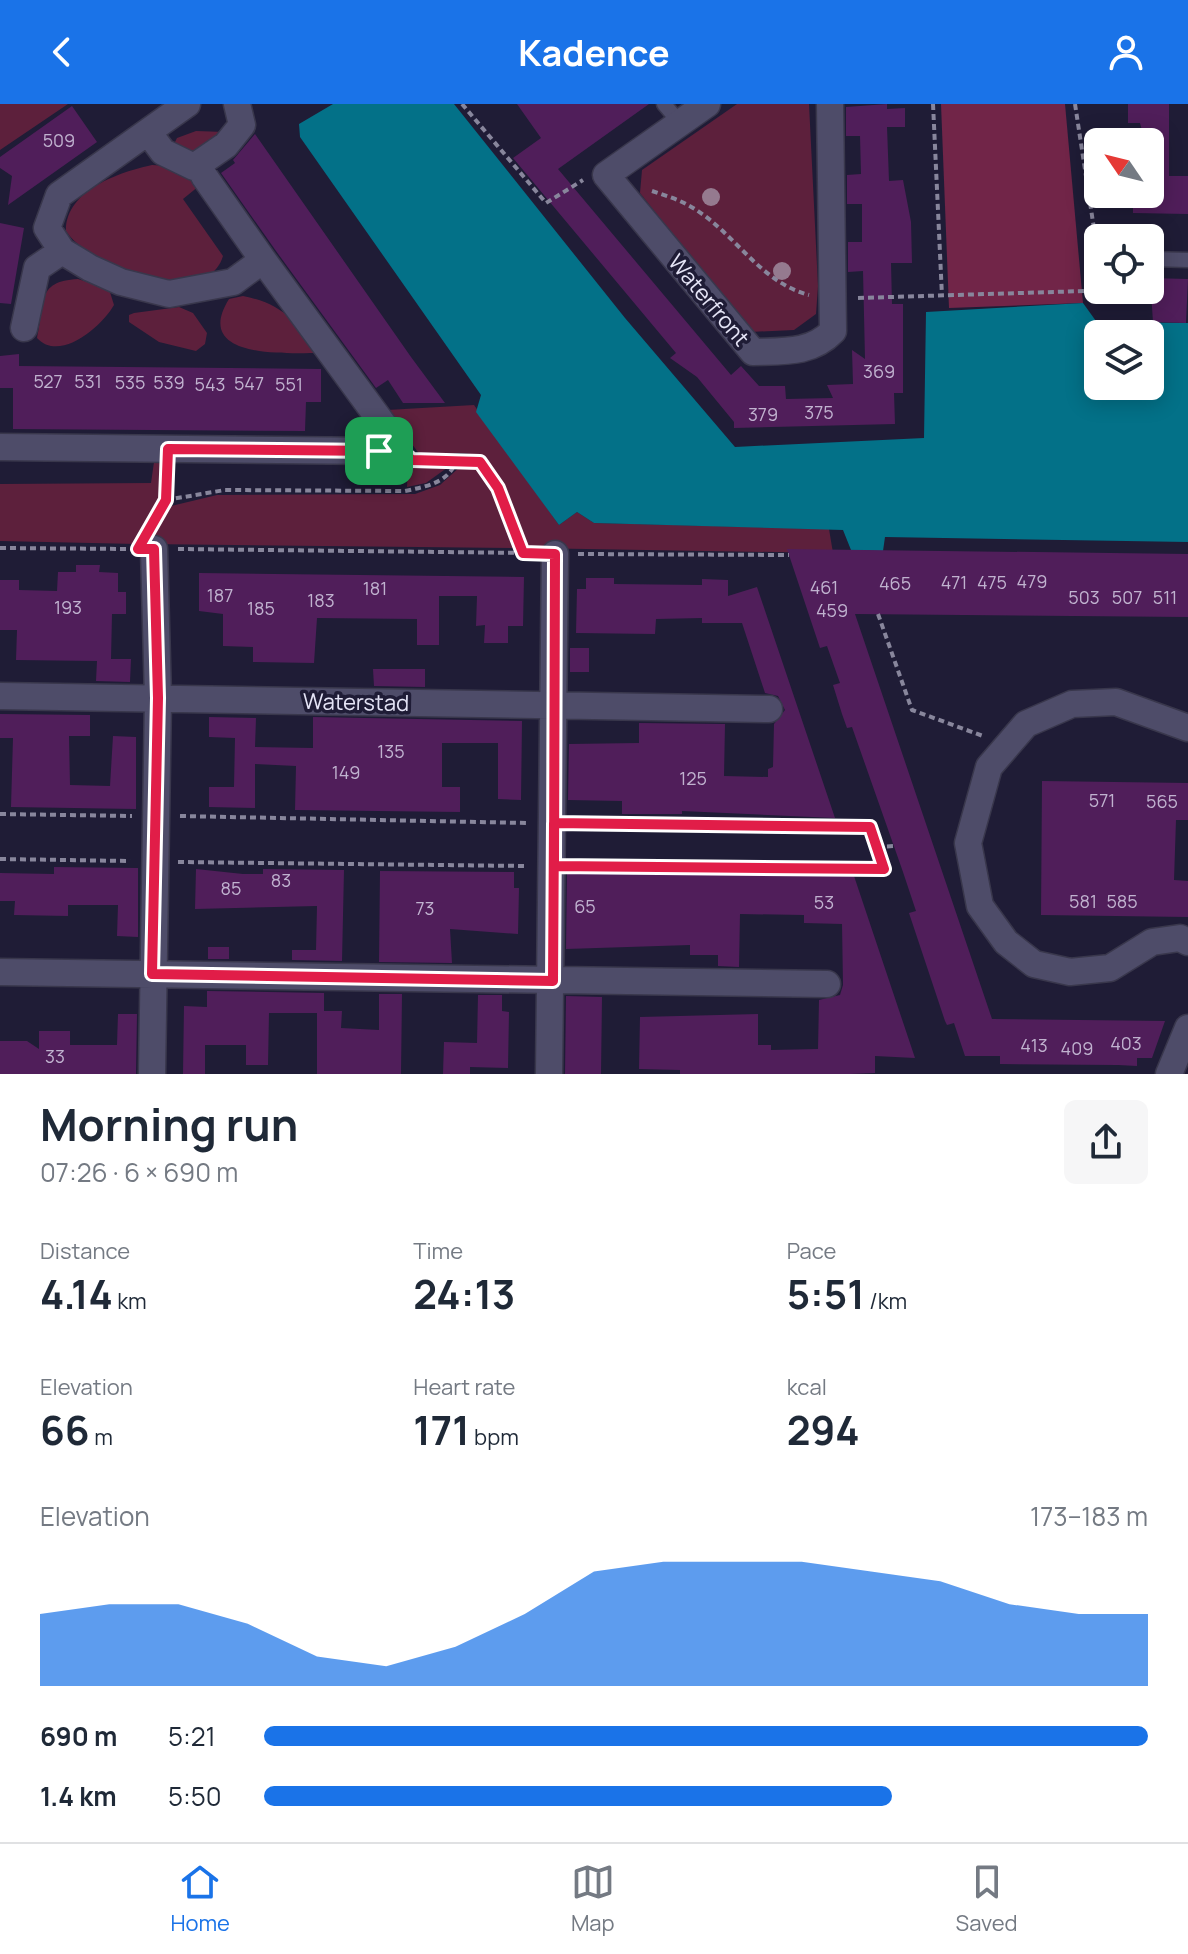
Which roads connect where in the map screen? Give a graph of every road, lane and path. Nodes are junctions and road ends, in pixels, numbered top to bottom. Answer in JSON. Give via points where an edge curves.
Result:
{"nodes":[{"id":1,"x":187,"y":104,"type":"edge"},
{"id":2,"x":237,"y":104,"type":"edge"},
{"id":3,"x":707,"y":104,"type":"edge"},
{"id":4,"x":830,"y":104,"type":"edge"},
{"id":5,"x":933,"y":104,"type":"edge"},
{"id":6,"x":1075,"y":104,"type":"edge"},
{"id":7,"x":465,"y":105,"type":"edge"},
{"id":8,"x":672,"y":114,"type":"edge"},
{"id":9,"x":148,"y":132,"type":"junction"},
{"id":10,"x":204,"y":176,"type":"dead end"},
{"id":11,"x":569,"y":187,"type":"dead end"},
{"id":12,"x":1093,"y":224,"type":"edge"},
{"id":13,"x":62,"y":251,"type":"junction"},
{"id":14,"x":1164,"y":259,"type":"edge"},
{"id":15,"x":263,"y":260,"type":"junction"},
{"id":16,"x":1188,"y":260,"type":"edge"},
{"id":17,"x":942,"y":296,"type":"dead end"},
{"id":18,"x":24,"y":328,"type":"dead end"},
{"id":19,"x":388,"y":440,"type":"junction"},
{"id":20,"x":0,"y":447,"type":"edge"},
{"id":21,"x":168,"y":449,"type":"junction"},
{"id":22,"x":457,"y":460,"type":"junction"},
{"id":23,"x":166,"y":500,"type":"junction"},
{"id":24,"x":0,"y":548,"type":"edge"},
{"id":25,"x":146,"y":549,"type":"junction"},
{"id":26,"x":523,"y":553,"type":"junction"},
{"id":27,"x":555,"y":554,"type":"junction"},
{"id":28,"x":789,"y":555,"type":"dead end"},
{"id":29,"x":878,"y":614,"type":"dead end"},
{"id":30,"x":0,"y":696,"type":"edge"},
{"id":31,"x":158,"y":698,"type":"junction"},
{"id":32,"x":554,"y":705,"type":"junction"},
{"id":33,"x":769,"y":709,"type":"dead end"},
{"id":34,"x":1188,"y":728,"type":"edge"},
{"id":35,"x":1008,"y":745,"type":"junction"},
{"id":36,"x":0,"y":814,"type":"edge"},
{"id":37,"x":154,"y":816,"type":"junction"},
{"id":38,"x":554,"y":823,"type":"junction"},
{"id":39,"x":894,"y":846,"type":"dead end"},
{"id":40,"x":877,"y":847,"type":"junction"},
{"id":41,"x":0,"y":859,"type":"edge"},
{"id":42,"x":154,"y":862,"type":"junction"},
{"id":43,"x":554,"y":866,"type":"junction"},
{"id":44,"x":1188,"y":942,"type":"edge"},
{"id":45,"x":0,"y":972,"type":"edge"},
{"id":46,"x":152,"y":974,"type":"junction"},
{"id":47,"x":553,"y":981,"type":"junction"},
{"id":48,"x":827,"y":984,"type":"dead end"},
{"id":49,"x":1188,"y":1028,"type":"edge"},
{"id":50,"x":152,"y":1074,"type":"edge"},
{"id":51,"x":549,"y":1074,"type":"edge"},
{"id":52,"x":1169,"y":1074,"type":"edge"}],
"edges":[{"from":1,"to":9,"type":"street"},
{"from":2,"to":9,"type":"street","via":[[242,125],[226,145],[194,167],[163,152]]},
{"from":3,"to":8,"type":"street","name":"Waterfront"},
{"from":4,"to":8,"type":"street","name":"Waterfront","via":[[833,331],[806,350],[753,352],[606,175]]},
{"from":5,"to":17,"type":"path"},
{"from":6,"to":12,"type":"path"},
{"from":7,"to":11,"type":"path","via":[[546,203]]},
{"from":9,"to":13,"type":"street","via":[[59,195],[47,228]]},
{"from":10,"to":15,"type":"street"},
{"from":13,"to":15,"type":"street","via":[[121,282],[169,294],[233,282]]},
{"from":13,"to":18,"type":"street","via":[[37,268]]},
{"from":14,"to":16,"type":"lane"},
{"from":15,"to":19,"type":"street","via":[[388,431]]},
{"from":19,"to":21,"type":"street","via":[[379,451]]},
{"from":19,"to":22,"type":"path","via":[[412,460]]},
{"from":20,"to":21,"type":"street"},
{"from":21,"to":23,"type":"path"},
{"from":22,"to":23,"type":"path","via":[[452,474],[405,491],[225,490]]},
{"from":22,"to":26,"type":"path","via":[[473,459],[486,467]]},
{"from":23,"to":25,"type":"path"},
{"from":24,"to":25,"type":"path"},
{"from":25,"to":26,"type":"path"},
{"from":25,"to":31,"type":"street"},
{"from":26,"to":27,"type":"path"},
{"from":27,"to":28,"type":"path"},
{"from":27,"to":32,"type":"street"},
{"from":29,"to":35,"type":"path","via":[[912,710]]},
{"from":30,"to":31,"type":"street","name":"Waterstad"},
{"from":31,"to":32,"type":"street","name":"Waterstad"},
{"from":31,"to":37,"type":"street"},
{"from":32,"to":33,"type":"street","name":"Waterstad"},
{"from":32,"to":38,"type":"street"},
{"from":34,"to":35,"type":"street","via":[[1116,702],[1072,704],[1026,724]]},
{"from":35,"to":44,"type":"street","via":[[989,767],[968,843],[980,906],[1006,942],[1034,964],[1070,972],[1110,968],[1152,942]]},
{"from":36,"to":37,"type":"path"},
{"from":37,"to":38,"type":"path"},
{"from":37,"to":42,"type":"street"},
{"from":38,"to":40,"type":"path","via":[[870,827]]},
{"from":38,"to":43,"type":"street"},
{"from":39,"to":40,"type":"path"},
{"from":40,"to":43,"type":"path","via":[[884,869]]},
{"from":41,"to":42,"type":"path"},
{"from":42,"to":43,"type":"path"},
{"from":42,"to":46,"type":"street"},
{"from":43,"to":47,"type":"street"},
{"from":45,"to":46,"type":"street"},
{"from":46,"to":47,"type":"street"},
{"from":46,"to":50,"type":"street"},
{"from":47,"to":48,"type":"street"},
{"from":47,"to":51,"type":"street"},
{"from":49,"to":52,"type":"street"}]}
